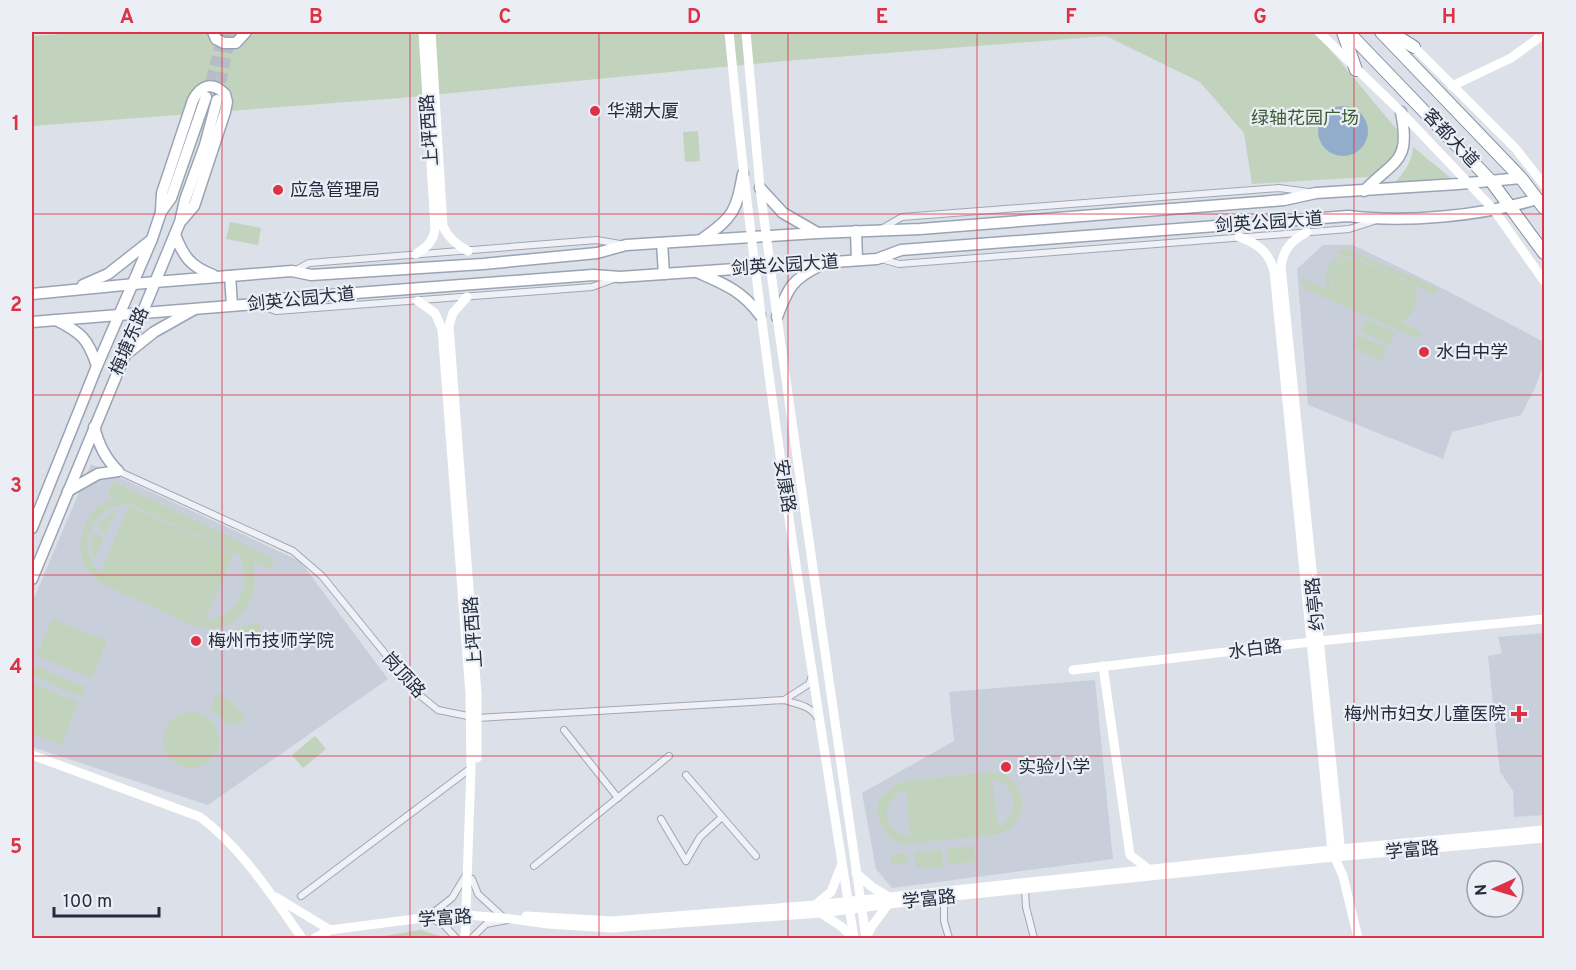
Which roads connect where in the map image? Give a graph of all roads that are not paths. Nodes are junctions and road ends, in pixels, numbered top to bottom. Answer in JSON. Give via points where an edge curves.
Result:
{"nodes":[{"id":1,"x":213,"y":32,"type":"edge"},
{"id":2,"x":246,"y":32,"type":"edge"},
{"id":3,"x":423,"y":32,"type":"edge"},
{"id":4,"x":431,"y":32,"type":"edge"},
{"id":5,"x":729,"y":32,"type":"edge"},
{"id":6,"x":746,"y":32,"type":"edge"},
{"id":7,"x":1319,"y":32,"type":"edge"},
{"id":8,"x":1343,"y":32,"type":"edge"},
{"id":9,"x":1348,"y":32,"type":"edge"},
{"id":10,"x":1381,"y":32,"type":"edge"},
{"id":11,"x":1390,"y":32,"type":"edge"},
{"id":12,"x":1399,"y":32,"type":"edge"},
{"id":13,"x":1545,"y":34,"type":"edge"},
{"id":14,"x":1414,"y":47,"type":"junction"},
{"id":15,"x":1356,"y":70,"type":"junction"},
{"id":16,"x":1452,"y":86,"type":"junction"},
{"id":17,"x":1401,"y":112,"type":"junction"},
{"id":18,"x":743,"y":174,"type":"junction"},
{"id":19,"x":1521,"y":178,"type":"junction"},
{"id":20,"x":1491,"y":181,"type":"junction"},
{"id":21,"x":1466,"y":183,"type":"junction"},
{"id":22,"x":1545,"y":185,"type":"edge"},
{"id":23,"x":760,"y":188,"type":"junction"},
{"id":24,"x":1364,"y":191,"type":"junction"},
{"id":25,"x":1316,"y":193,"type":"junction"},
{"id":26,"x":1541,"y":203,"type":"edge"},
{"id":27,"x":1206,"y":207,"type":"junction"},
{"id":28,"x":1511,"y":207,"type":"junction"},
{"id":29,"x":1494,"y":210,"type":"junction"},
{"id":30,"x":161,"y":212,"type":"junction"},
{"id":31,"x":1380,"y":220,"type":"junction"},
{"id":32,"x":180,"y":222,"type":"junction"},
{"id":33,"x":439,"y":227,"type":"junction"},
{"id":34,"x":1206,"y":227,"type":"junction"},
{"id":35,"x":880,"y":229,"type":"junction"},
{"id":36,"x":856,"y":231,"type":"junction"},
{"id":37,"x":817,"y":232,"type":"junction"},
{"id":38,"x":1307,"y":232,"type":"junction"},
{"id":39,"x":175,"y":235,"type":"junction"},
{"id":40,"x":766,"y":236,"type":"junction"},
{"id":41,"x":750,"y":237,"type":"junction"},
{"id":42,"x":1239,"y":237,"type":"junction"},
{"id":43,"x":152,"y":239,"type":"junction"},
{"id":44,"x":701,"y":240,"type":"junction"},
{"id":45,"x":662,"y":243,"type":"junction"},
{"id":46,"x":626,"y":245,"type":"junction"},
{"id":47,"x":468,"y":251,"type":"junction"},
{"id":48,"x":1545,"y":253,"type":"edge"},
{"id":49,"x":416,"y":254,"type":"junction"},
{"id":50,"x":877,"y":258,"type":"junction"},
{"id":51,"x":857,"y":260,"type":"junction"},
{"id":52,"x":826,"y":262,"type":"junction"},
{"id":53,"x":770,"y":266,"type":"junction"},
{"id":54,"x":754,"y":267,"type":"junction"},
{"id":55,"x":1277,"y":269,"type":"junction"},
{"id":56,"x":292,"y":271,"type":"junction"},
{"id":57,"x":694,"y":271,"type":"junction"},
{"id":58,"x":664,"y":274,"type":"junction"},
{"id":59,"x":230,"y":276,"type":"junction"},
{"id":60,"x":216,"y":277,"type":"junction"},
{"id":61,"x":620,"y":277,"type":"junction"},
{"id":62,"x":1545,"y":281,"type":"edge"},
{"id":63,"x":155,"y":282,"type":"junction"},
{"id":64,"x":133,"y":284,"type":"junction"},
{"id":65,"x":74,"y":289,"type":"junction"},
{"id":66,"x":32,"y":294,"type":"edge"},
{"id":67,"x":467,"y":297,"type":"junction"},
{"id":68,"x":418,"y":301,"type":"junction"},
{"id":69,"x":255,"y":304,"type":"junction"},
{"id":70,"x":232,"y":305,"type":"junction"},
{"id":71,"x":196,"y":308,"type":"junction"},
{"id":72,"x":142,"y":312,"type":"junction"},
{"id":73,"x":119,"y":314,"type":"junction"},
{"id":74,"x":760,"y":315,"type":"junction"},
{"id":75,"x":777,"y":317,"type":"junction"},
{"id":76,"x":56,"y":320,"type":"junction"},
{"id":77,"x":32,"y":322,"type":"edge"},
{"id":78,"x":445,"y":327,"type":"junction"},
{"id":79,"x":122,"y":359,"type":"junction"},
{"id":80,"x":97,"y":366,"type":"junction"},
{"id":81,"x":94,"y":427,"type":"junction"},
{"id":82,"x":118,"y":471,"type":"junction"},
{"id":83,"x":68,"y":491,"type":"junction"},
{"id":84,"x":32,"y":528,"type":"edge"},
{"id":85,"x":32,"y":579,"type":"edge"},
{"id":86,"x":1545,"y":620,"type":"edge"},
{"id":87,"x":1315,"y":642,"type":"junction"},
{"id":88,"x":1103,"y":666,"type":"junction"},
{"id":89,"x":1073,"y":670,"type":"dead end"},
{"id":90,"x":813,"y":671,"type":"junction"},
{"id":91,"x":784,"y":700,"type":"junction"},
{"id":92,"x":475,"y":717,"type":"junction"},
{"id":93,"x":821,"y":724,"type":"junction"},
{"id":94,"x":564,"y":730,"type":"dead end"},
{"id":95,"x":32,"y":755,"type":"edge"},
{"id":96,"x":669,"y":756,"type":"dead end"},
{"id":97,"x":471,"y":768,"type":"junction"},
{"id":98,"x":686,"y":775,"type":"dead end"},
{"id":99,"x":618,"y":798,"type":"junction"},
{"id":100,"x":722,"y":817,"type":"junction"},
{"id":101,"x":661,"y":819,"type":"dead end"},
{"id":102,"x":1545,"y":830,"type":"edge"},
{"id":103,"x":850,"y":832,"type":"junction"},
{"id":104,"x":838,"y":833,"type":"junction"},
{"id":105,"x":1545,"y":837,"type":"edge"},
{"id":106,"x":1337,"y":853,"type":"junction"},
{"id":107,"x":1130,"y":855,"type":"junction"},
{"id":108,"x":756,"y":856,"type":"dead end"},
{"id":109,"x":842,"y":864,"type":"junction"},
{"id":110,"x":534,"y":866,"type":"dead end"},
{"id":111,"x":1150,"y":870,"type":"junction"},
{"id":112,"x":856,"y":873,"type":"junction"},
{"id":113,"x":1115,"y":873,"type":"junction"},
{"id":114,"x":470,"y":875,"type":"junction"},
{"id":115,"x":1025,"y":889,"type":"junction"},
{"id":116,"x":271,"y":894,"type":"junction"},
{"id":117,"x":301,"y":896,"type":"dead end"},
{"id":118,"x":944,"y":897,"type":"junction"},
{"id":119,"x":860,"y":900,"type":"junction"},
{"id":120,"x":889,"y":900,"type":"junction"},
{"id":121,"x":849,"y":905,"type":"junction"},
{"id":122,"x":818,"y":909,"type":"junction"},
{"id":123,"x":469,"y":913,"type":"junction"},
{"id":124,"x":428,"y":917,"type":"junction"},
{"id":125,"x":507,"y":918,"type":"junction"},
{"id":126,"x":330,"y":930,"type":"junction"},
{"id":127,"x":866,"y":938,"type":"edge"},
{"id":128,"x":302,"y":939,"type":"edge"},
{"id":129,"x":315,"y":939,"type":"edge"},
{"id":130,"x":456,"y":939,"type":"edge"},
{"id":131,"x":468,"y":939,"type":"edge"},
{"id":132,"x":854,"y":939,"type":"edge"},
{"id":133,"x":949,"y":939,"type":"edge"},
{"id":134,"x":1034,"y":939,"type":"edge"},
{"id":135,"x":1358,"y":939,"type":"edge"},
{"id":136,"x":1364,"y":939,"type":"edge"}],
"edges":[{"from":1,"to":2,"type":"main road","via":[[224,43],[236,43]]},
{"from":3,"to":33,"type":"street","name":"上坪西路"},
{"from":4,"to":33,"type":"street","name":"上坪西路"},
{"from":5,"to":18,"type":"street","name":"安康路"},
{"from":6,"to":23,"type":"street","name":"安康路"},
{"from":7,"to":15,"type":"street"},
{"from":8,"to":15,"type":"highway"},
{"from":9,"to":20,"type":"highway","name":"客都大道"},
{"from":10,"to":19,"type":"highway","name":"客都大道"},
{"from":11,"to":14,"type":"highway"},
{"from":12,"to":14,"type":"street"},
{"from":13,"to":16,"type":"street","via":[[1511,58]]},
{"from":14,"to":16,"type":"street"},
{"from":15,"to":17,"type":"street"},
{"from":16,"to":22,"type":"street"},
{"from":17,"to":21,"type":"street"},
{"from":17,"to":24,"type":"main road","via":[[1401,155]]},
{"from":18,"to":41,"type":"street","name":"安康路"},
{"from":18,"to":44,"type":"main road","via":[[738,203],[730,218]]},
{"from":19,"to":20,"type":"main road","name":"剑英公园大道"},
{"from":19,"to":26,"type":"highway","name":"客都大道"},
{"from":20,"to":21,"type":"main road","name":"剑英公园大道"},
{"from":20,"to":28,"type":"highway","name":"客都大道"},
{"from":21,"to":24,"type":"main road","name":"剑英公园大道"},
{"from":21,"to":29,"type":"street"},
{"from":23,"to":37,"type":"main road","via":[[783,213]]},
{"from":23,"to":40,"type":"street","name":"安康路"},
{"from":24,"to":25,"type":"main road","name":"剑英公园大道"},
{"from":25,"to":27,"type":"main road","name":"剑英公园大道","via":[[1284,201]]},
{"from":25,"to":35,"type":"street","via":[[1280,188],[902,217]]},
{"from":26,"to":28,"type":"main road","name":"剑英公园大道"},
{"from":27,"to":34,"type":"main road"},
{"from":27,"to":35,"type":"main road","name":"剑英公园大道"},
{"from":28,"to":29,"type":"main road","name":"剑英公园大道"},
{"from":28,"to":48,"type":"highway","name":"客都大道"},
{"from":29,"to":31,"type":"main road","name":"剑英公园大道"},
{"from":29,"to":62,"type":"street"},
{"from":30,"to":32,"type":"main road","name":"梅塘东路","via":[[171,198],[212,99],[205,145]]},
{"from":30,"to":32,"type":"main road","via":[[162,193],[193,100],[205,86],[214,86],[225,94],[225,112],[194,206]]},
{"from":30,"to":43,"type":"main road","name":"梅塘东路"},
{"from":31,"to":34,"type":"main road","name":"剑英公园大道","via":[[1348,216]]},
{"from":31,"to":38,"type":"street","via":[[1348,229]]},
{"from":32,"to":39,"type":"main road","name":"梅塘东路"},
{"from":33,"to":47,"type":"street"},
{"from":33,"to":49,"type":"street","via":[[434,239]]},
{"from":34,"to":50,"type":"main road","name":"剑英公园大道","via":[[901,250]]},
{"from":35,"to":36,"type":"main road","name":"剑英公园大道"},
{"from":36,"to":37,"type":"main road","name":"剑英公园大道"},
{"from":36,"to":51,"type":"main road"},
{"from":37,"to":40,"type":"main road","name":"剑英公园大道"},
{"from":38,"to":42,"type":"street"},
{"from":38,"to":55,"type":"street","via":[[1292,240]]},
{"from":39,"to":60,"type":"main road","via":[[186,258]]},
{"from":39,"to":63,"type":"main road","name":"梅塘东路"},
{"from":40,"to":41,"type":"main road","name":"剑英公园大道"},
{"from":40,"to":53,"type":"street","name":"安康路"},
{"from":41,"to":44,"type":"main road","name":"剑英公园大道"},
{"from":41,"to":54,"type":"street","name":"安康路"},
{"from":42,"to":50,"type":"street","via":[[899,264]]},
{"from":42,"to":55,"type":"street","via":[[1262,249]]},
{"from":43,"to":64,"type":"main road","name":"梅塘东路"},
{"from":43,"to":65,"type":"main road","via":[[108,274]]},
{"from":44,"to":45,"type":"main road","name":"剑英公园大道"},
{"from":45,"to":46,"type":"main road","name":"剑英公园大道"},
{"from":45,"to":58,"type":"main road"},
{"from":46,"to":47,"type":"street","via":[[597,240]]},
{"from":46,"to":56,"type":"main road","name":"剑英公园大道","via":[[597,253],[483,264],[310,275]]},
{"from":47,"to":49,"type":"street"},
{"from":49,"to":56,"type":"street","via":[[309,263]]},
{"from":50,"to":51,"type":"main road","name":"剑英公园大道"},
{"from":51,"to":52,"type":"main road","name":"剑英公园大道"},
{"from":52,"to":53,"type":"main road","name":"剑英公园大道"},
{"from":52,"to":75,"type":"main road","via":[[797,278]]},
{"from":53,"to":54,"type":"main road","name":"剑英公园大道"},
{"from":53,"to":75,"type":"street","name":"安康路"},
{"from":54,"to":57,"type":"main road","name":"剑英公园大道"},
{"from":54,"to":74,"type":"street","name":"安康路"},
{"from":55,"to":87,"type":"street","name":"约亭路"},
{"from":56,"to":59,"type":"main road","name":"剑英公园大道"},
{"from":57,"to":58,"type":"main road","name":"剑英公园大道"},
{"from":57,"to":74,"type":"main road","via":[[742,294]]},
{"from":58,"to":61,"type":"main road","name":"剑英公园大道"},
{"from":59,"to":60,"type":"main road","name":"剑英公园大道"},
{"from":59,"to":70,"type":"main road"},
{"from":60,"to":63,"type":"main road","name":"剑英公园大道"},
{"from":61,"to":67,"type":"street","via":[[592,287]]},
{"from":61,"to":69,"type":"main road","name":"剑英公园大道","via":[[593,275],[277,299]]},
{"from":63,"to":64,"type":"main road","name":"剑英公园大道"},
{"from":63,"to":72,"type":"main road","name":"梅塘东路"},
{"from":64,"to":65,"type":"main road","name":"剑英公园大道"},
{"from":64,"to":73,"type":"main road","name":"梅塘东路"},
{"from":65,"to":66,"type":"main road","name":"剑英公园大道"},
{"from":67,"to":68,"type":"street"},
{"from":67,"to":78,"type":"street"},
{"from":68,"to":69,"type":"street","via":[[276,311]]},
{"from":68,"to":78,"type":"street","via":[[435,313]]},
{"from":69,"to":70,"type":"main road","name":"剑英公园大道"},
{"from":70,"to":71,"type":"main road","name":"剑英公园大道"},
{"from":71,"to":72,"type":"main road","name":"剑英公园大道"},
{"from":71,"to":79,"type":"main road","via":[[154,332]]},
{"from":72,"to":73,"type":"main road","name":"剑英公园大道"},
{"from":72,"to":79,"type":"main road","name":"梅塘东路"},
{"from":73,"to":76,"type":"main road","name":"剑英公园大道"},
{"from":73,"to":80,"type":"main road","name":"梅塘东路"},
{"from":74,"to":90,"type":"street","name":"安康路"},
{"from":75,"to":103,"type":"street","name":"安康路"},
{"from":76,"to":77,"type":"main road","name":"剑英公园大道"},
{"from":76,"to":80,"type":"main road","via":[[86,338]]},
{"from":78,"to":92,"type":"street","name":"上坪西路"},
{"from":79,"to":81,"type":"main road","name":"梅塘东路"},
{"from":80,"to":84,"type":"main road","name":"梅塘东路"},
{"from":81,"to":82,"type":"main road","via":[[107,460]]},
{"from":81,"to":83,"type":"main road","name":"梅塘东路"},
{"from":82,"to":83,"type":"main road","via":[[98,474]]},
{"from":82,"to":92,"type":"street","name":"岗顶路","via":[[293,551],[322,576],[417,693],[438,710]]},
{"from":83,"to":85,"type":"main road","name":"梅塘东路"},
{"from":86,"to":87,"type":"street","name":"水白路"},
{"from":87,"to":88,"type":"street","name":"水白路"},
{"from":87,"to":106,"type":"street","name":"约亭路"},
{"from":88,"to":89,"type":"street","name":"水白路"},
{"from":88,"to":107,"type":"street"},
{"from":90,"to":91,"type":"street","via":[[809,684]]},
{"from":90,"to":93,"type":"street","name":"安康路"},
{"from":91,"to":92,"type":"street","name":"岗顶路"},
{"from":91,"to":93,"type":"street","via":[[814,712]]},
{"from":92,"to":97,"type":"street","name":"上坪西路"},
{"from":92,"to":114,"type":"street","name":"上坪西路"},
{"from":93,"to":104,"type":"street","name":"安康路"},
{"from":94,"to":99,"type":"street"},
{"from":95,"to":116,"type":"street","via":[[200,817],[219,831]]},
{"from":96,"to":99,"type":"street"},
{"from":97,"to":114,"type":"street","name":"上坪西路"},
{"from":97,"to":117,"type":"street"},
{"from":98,"to":100,"type":"street"},
{"from":99,"to":110,"type":"street"},
{"from":100,"to":101,"type":"street","via":[[700,837],[686,861]]},
{"from":100,"to":108,"type":"street"},
{"from":102,"to":106,"type":"street","name":"学富路"},
{"from":103,"to":104,"type":"street"},
{"from":103,"to":112,"type":"street","name":"安康路"},
{"from":104,"to":109,"type":"street","name":"安康路"},
{"from":105,"to":106,"type":"street","name":"学富路"},
{"from":106,"to":111,"type":"street","name":"学富路"},
{"from":106,"to":115,"type":"street","name":"学富路"},
{"from":106,"to":135,"type":"street","name":"约亭路"},
{"from":106,"to":136,"type":"street","name":"约亭路","via":[[1349,876]]},
{"from":107,"to":111,"type":"street"},
{"from":107,"to":113,"type":"street"},
{"from":109,"to":121,"type":"street","name":"安康路"},
{"from":109,"to":122,"type":"street","via":[[831,892]]},
{"from":111,"to":113,"type":"street","name":"学富路"},
{"from":112,"to":119,"type":"street","name":"安康路"},
{"from":112,"to":120,"type":"street"},
{"from":113,"to":120,"type":"street","name":"学富路"},
{"from":114,"to":123,"type":"street","name":"上坪西路"},
{"from":114,"to":124,"type":"street","via":[[452,898]]},
{"from":114,"to":125,"type":"street","via":[[478,894]]},
{"from":115,"to":118,"type":"street","name":"学富路"},
{"from":115,"to":134,"type":"street"},
{"from":116,"to":126,"type":"street"},
{"from":116,"to":128,"type":"street"},
{"from":118,"to":120,"type":"street","name":"学富路"},
{"from":118,"to":133,"type":"street"},
{"from":119,"to":120,"type":"street","name":"学富路"},
{"from":119,"to":121,"type":"street","name":"学富路"},
{"from":119,"to":127,"type":"street","name":"安康路"},
{"from":120,"to":121,"type":"street","name":"学富路"},
{"from":120,"to":127,"type":"street"},
{"from":121,"to":122,"type":"street","name":"学富路"},
{"from":121,"to":132,"type":"street","name":"安康路"},
{"from":122,"to":123,"type":"street","name":"学富路","via":[[612,921]]},
{"from":122,"to":125,"type":"street","name":"学富路","via":[[611,928]]},
{"from":122,"to":132,"type":"street"},
{"from":123,"to":124,"type":"street","name":"学富路"},
{"from":123,"to":125,"type":"street","name":"学富路"},
{"from":123,"to":131,"type":"street","name":"上坪西路"},
{"from":124,"to":126,"type":"street","name":"学富路"},
{"from":124,"to":130,"type":"street","via":[[444,925]]},
{"from":125,"to":131,"type":"street","via":[[486,924]]},
{"from":126,"to":129,"type":"street","name":"学富路"}]}
